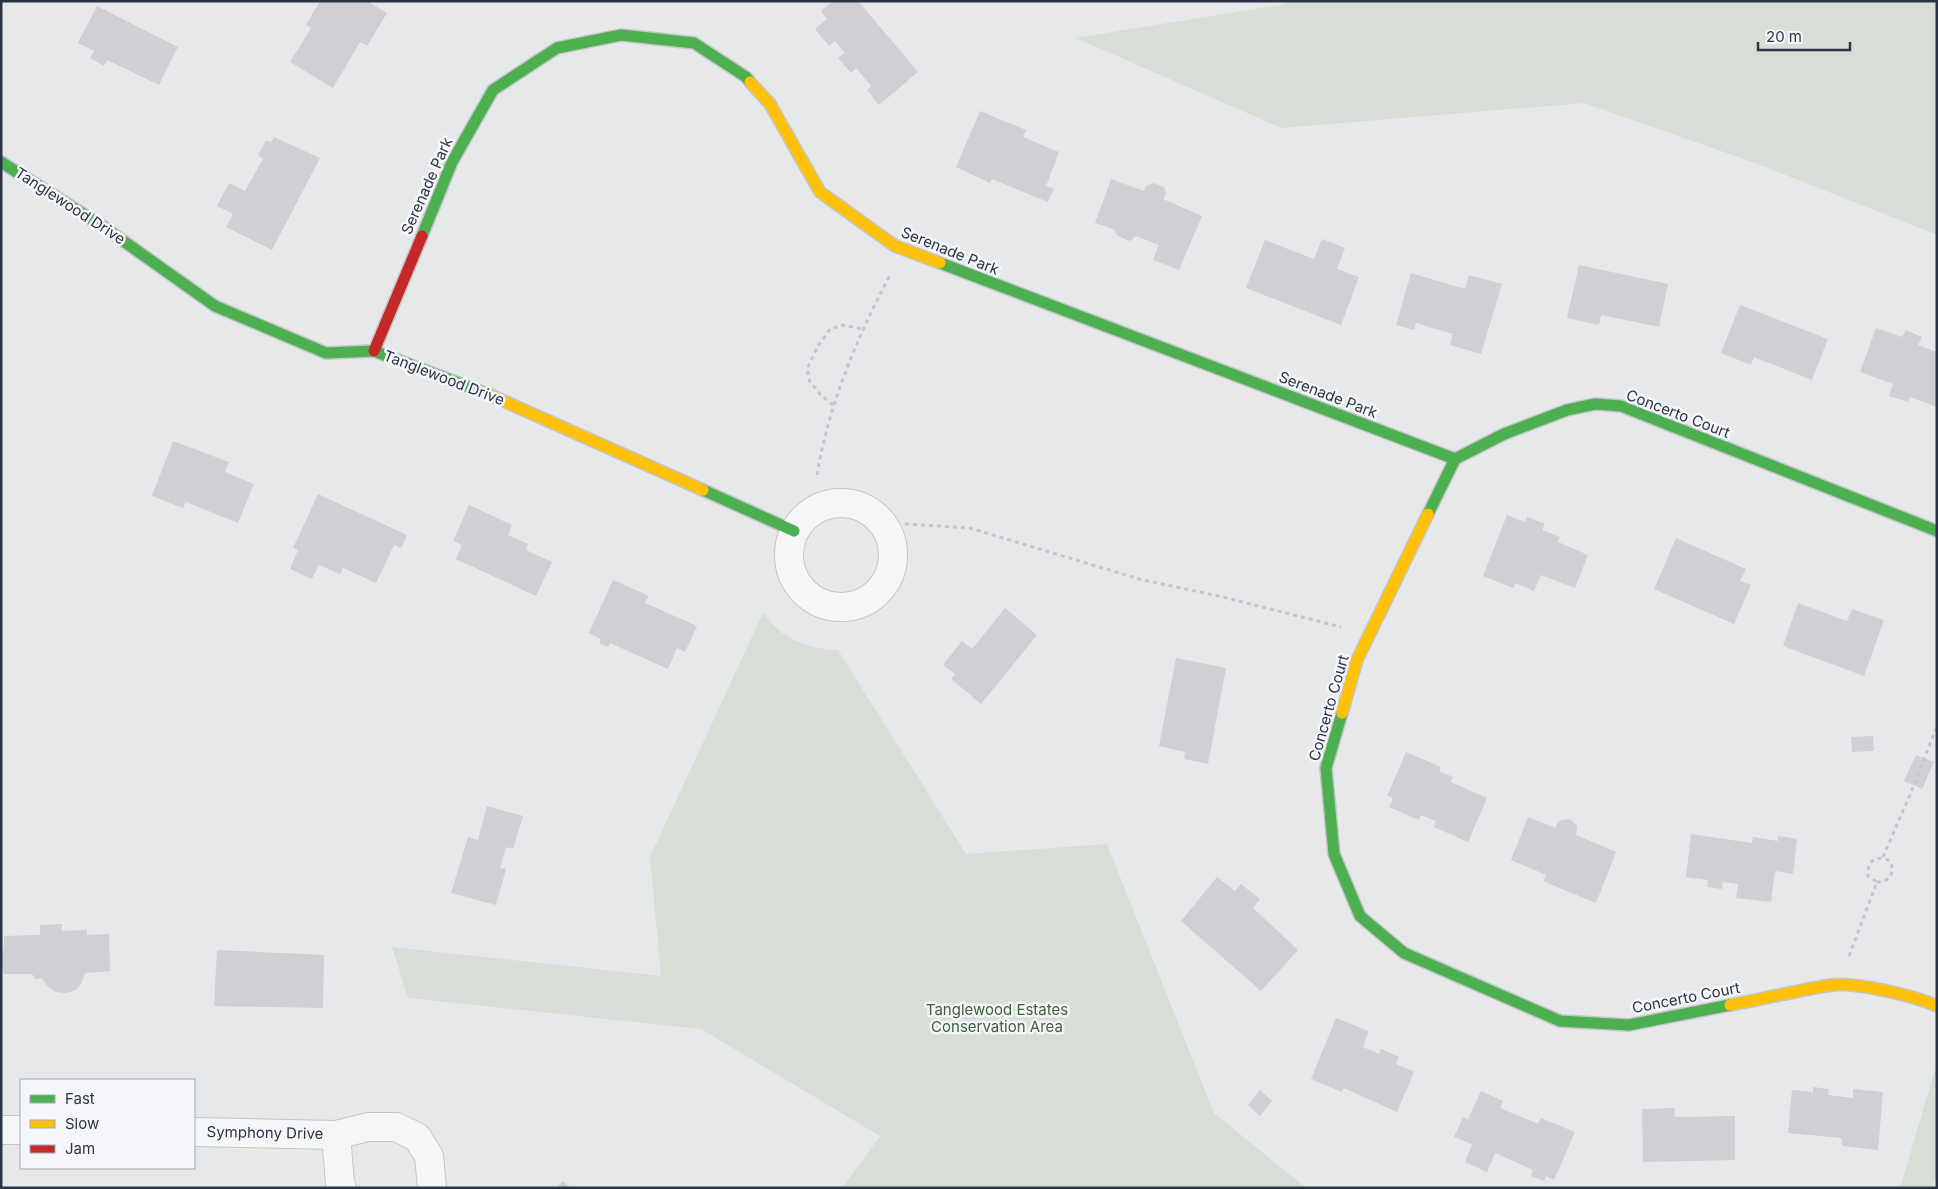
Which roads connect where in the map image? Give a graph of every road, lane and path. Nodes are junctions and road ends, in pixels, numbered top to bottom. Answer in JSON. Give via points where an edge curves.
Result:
{"nodes":[{"id":1,"x":1,"y":162,"type":"edge"},
{"id":2,"x":892,"y":271,"type":"dead end"},
{"id":3,"x":862,"y":329,"type":"junction"},
{"id":4,"x":374,"y":350,"type":"junction"},
{"id":5,"x":833,"y":405,"type":"junction"},
{"id":6,"x":1455,"y":460,"type":"junction"},
{"id":7,"x":817,"y":475,"type":"dead end"},
{"id":8,"x":905,"y":524,"type":"dead end"},
{"id":9,"x":794,"y":531,"type":"dead end"},
{"id":10,"x":1937,"y":531,"type":"edge"},
{"id":11,"x":1346,"y":628,"type":"dead end"},
{"id":12,"x":1937,"y":726,"type":"edge"},
{"id":13,"x":1884,"y":858,"type":"junction"},
{"id":14,"x":1877,"y":882,"type":"junction"},
{"id":15,"x":1847,"y":962,"type":"dead end"},
{"id":16,"x":1937,"y":1006,"type":"edge"},
{"id":17,"x":1,"y":1130,"type":"edge"},
{"id":18,"x":20,"y":1130,"type":"edge"},
{"id":19,"x":195,"y":1132,"type":"edge"},
{"id":20,"x":336,"y":1135,"type":"junction"},
{"id":21,"x":342,"y":1188,"type":"edge"},
{"id":22,"x":432,"y":1188,"type":"edge"}],
"edges":[{"from":1,"to":4,"type":"street","name":"Tanglewood Drive","via":[[105,228],[215,306],[326,353]]},
{"from":2,"to":3,"type":"path"},
{"from":3,"to":5,"type":"path"},
{"from":3,"to":5,"type":"path","via":[[843,325],[830,329],[807,369],[810,382]]},
{"from":4,"to":6,"type":"street","name":"Serenade Park","via":[[452,162],[493,90],[557,48],[621,35],[694,44],[746,77],[770,104],[820,192],[895,246]]},
{"from":4,"to":9,"type":"street","name":"Tanglewood Drive","via":[[500,399]]},
{"from":5,"to":7,"type":"path"},
{"from":6,"to":10,"type":"street","name":"Concerto Court","via":[[1504,434],[1567,410],[1595,404],[1621,406]]},
{"from":6,"to":16,"type":"street","name":"Concerto Court","via":[[1357,660],[1326,768],[1334,854],[1360,916],[1404,953],[1560,1021],[1629,1025],[1834,985],[1875,989]]},
{"from":8,"to":11,"type":"path","via":[[970,528],[1139,579]]},
{"from":12,"to":13,"type":"path"},
{"from":13,"to":14,"type":"path","via":[[1890,861],[1892,871],[1886,881]]},
{"from":13,"to":14,"type":"path","via":[[1871,860],[1867,869],[1868,876]]},
{"from":14,"to":15,"type":"path"},
{"from":17,"to":18,"type":"street"},
{"from":19,"to":20,"type":"street","name":"Symphony Drive"},
{"from":20,"to":21,"type":"street","name":"Symphony Drive"},
{"from":20,"to":22,"type":"street","name":"Symphony Drive","via":[[368,1127],[396,1127],[417,1137],[428,1156]]}]}
